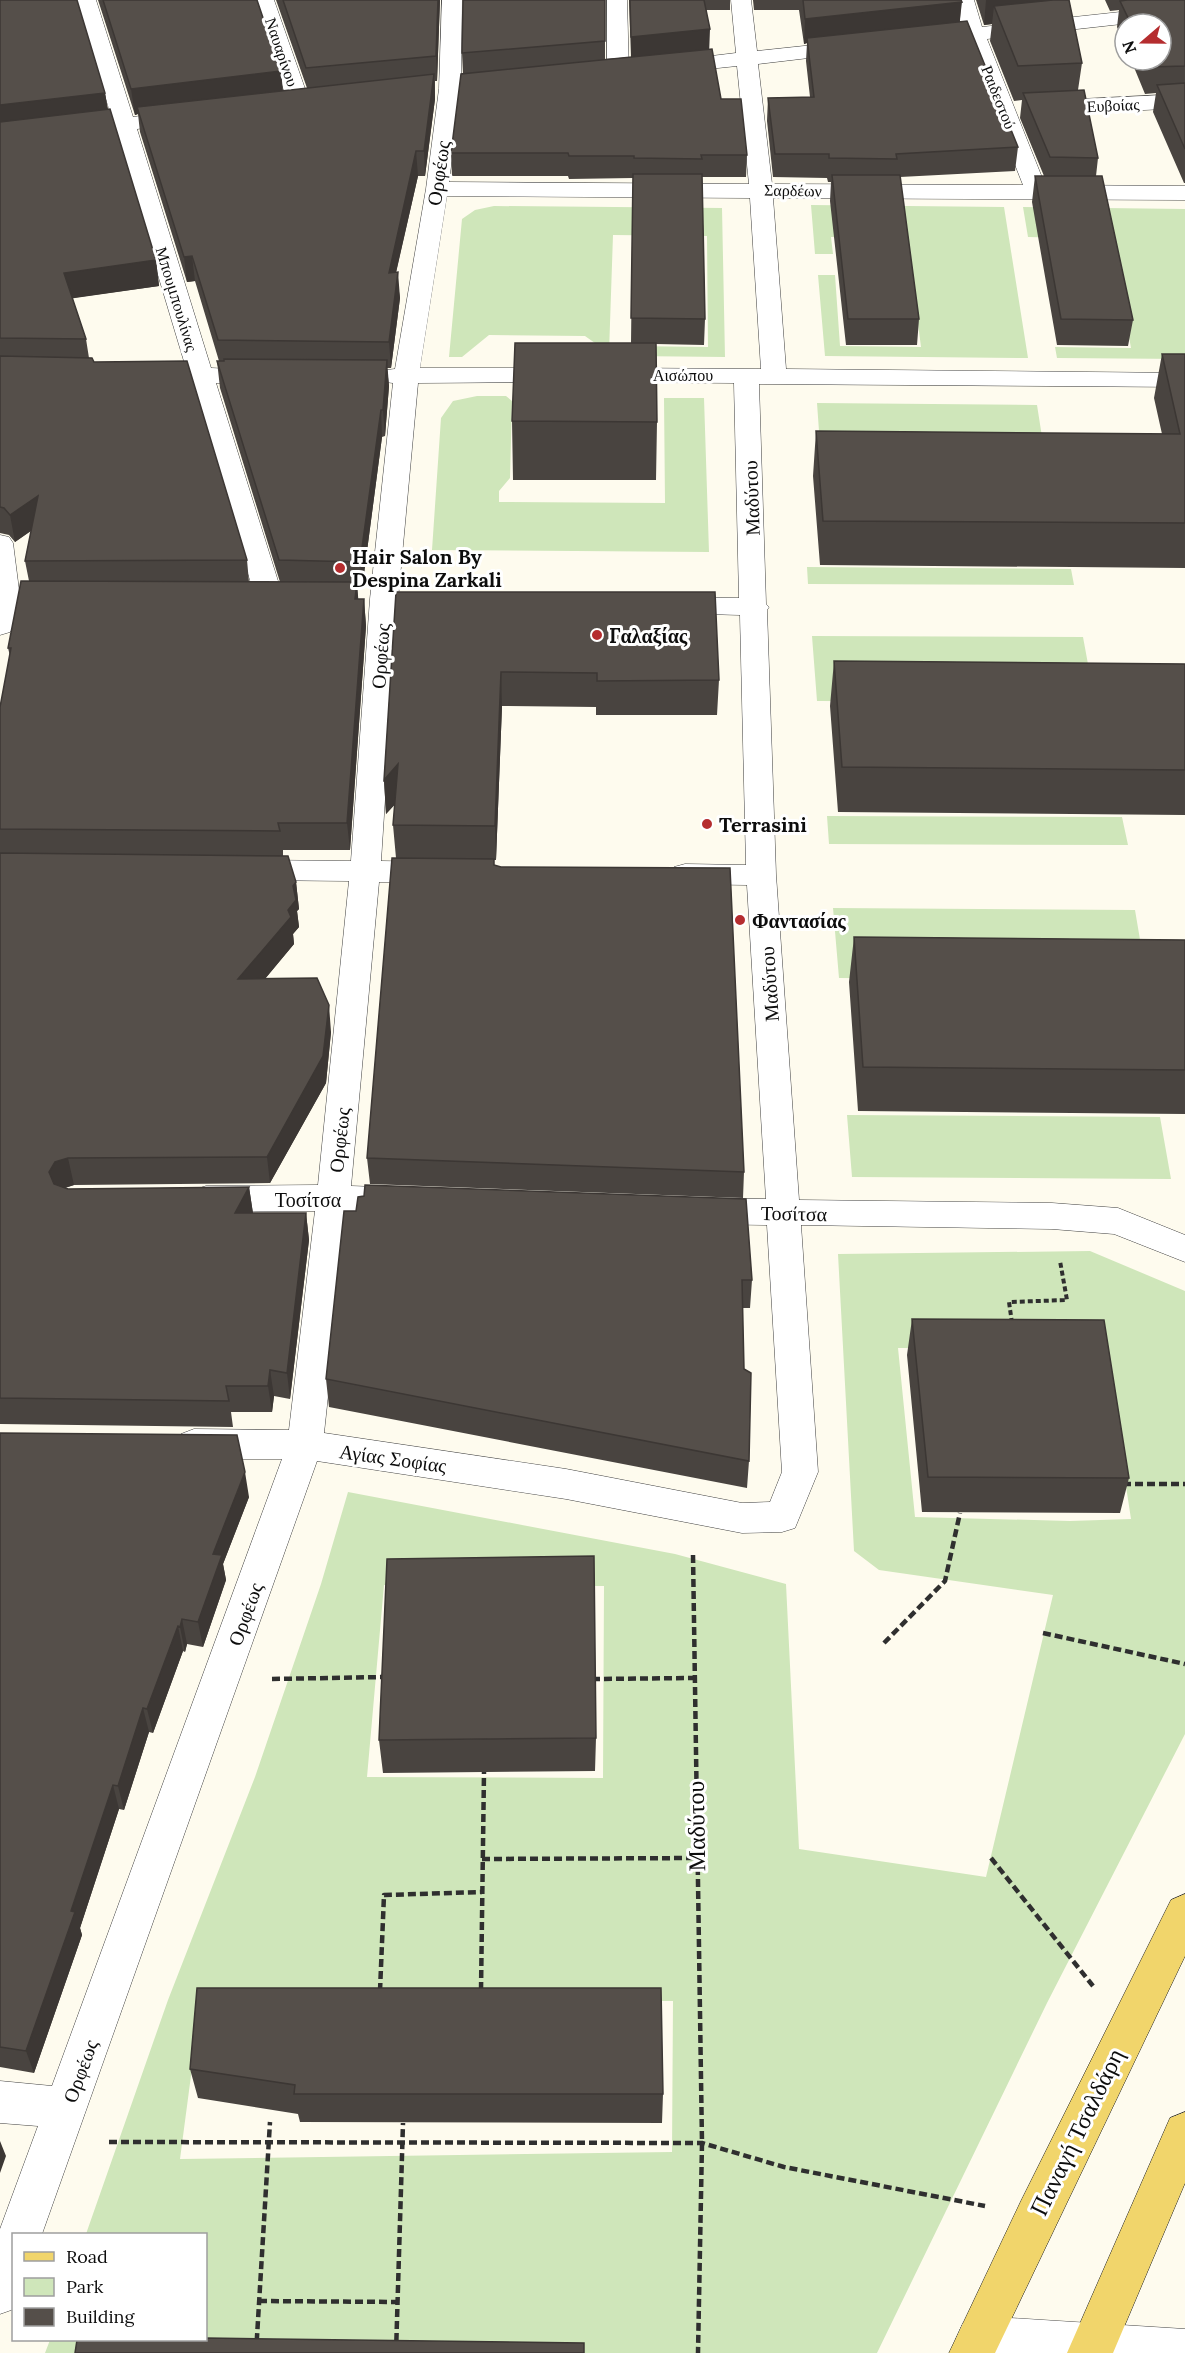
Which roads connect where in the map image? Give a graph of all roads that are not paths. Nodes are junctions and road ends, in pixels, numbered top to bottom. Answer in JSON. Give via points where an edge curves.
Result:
{"nodes":[{"id":1,"x":76,"y":0,"type":"edge"},
{"id":2,"x":264,"y":0,"type":"edge"},
{"id":3,"x":452,"y":0,"type":"edge"},
{"id":4,"x":617,"y":0,"type":"edge"},
{"id":5,"x":741,"y":0,"type":"edge"},
{"id":6,"x":964,"y":0,"type":"edge"},
{"id":7,"x":1185,"y":11,"type":"edge"},
{"id":8,"x":974,"y":34,"type":"junction"},
{"id":9,"x":906,"y":41,"type":"edge"},
{"id":10,"x":872,"y":45,"type":"edge"},
{"id":11,"x":746,"y":58,"type":"junction"},
{"id":12,"x":618,"y":73,"type":"junction"},
{"id":13,"x":596,"y":75,"type":"edge"},
{"id":14,"x":322,"y":101,"type":"edge"},
{"id":15,"x":1185,"y":101,"type":"edge"},
{"id":16,"x":299,"y":103,"type":"junction"},
{"id":17,"x":276,"y":106,"type":"edge"},
{"id":18,"x":1005,"y":110,"type":"junction"},
{"id":19,"x":206,"y":114,"type":"edge"},
{"id":20,"x":124,"y":124,"type":"junction"},
{"id":21,"x":0,"y":140,"type":"edge"},
{"id":22,"x":437,"y":189,"type":"junction"},
{"id":23,"x":761,"y":190,"type":"junction"},
{"id":24,"x":1037,"y":193,"type":"junction"},
{"id":25,"x":1185,"y":193,"type":"edge"},
{"id":26,"x":117,"y":375,"type":"edge"},
{"id":27,"x":200,"y":375,"type":"junction"},
{"id":28,"x":760,"y":375,"type":"junction"},
{"id":29,"x":280,"y":376,"type":"edge"},
{"id":30,"x":360,"y":376,"type":"edge"},
{"id":31,"x":406,"y":376,"type":"junction"},
{"id":32,"x":1185,"y":380,"type":"edge"},
{"id":33,"x":0,"y":543,"type":"edge"},
{"id":34,"x":3,"y":598,"type":"edge"},
{"id":35,"x":90,"y":598,"type":"edge"},
{"id":36,"x":269,"y":598,"type":"edge"},
{"id":37,"x":647,"y":604,"type":"edge"},
{"id":38,"x":755,"y":606,"type":"junction"},
{"id":39,"x":0,"y":626,"type":"edge"},
{"id":40,"x":224,"y":870,"type":"edge"},
{"id":41,"x":365,"y":871,"type":"junction"},
{"id":42,"x":461,"y":872,"type":"edge"},
{"id":43,"x":653,"y":874,"type":"edge"},
{"id":44,"x":761,"y":875,"type":"junction"},
{"id":45,"x":333,"y":1198,"type":"junction"},
{"id":46,"x":180,"y":1200,"type":"edge"},
{"id":47,"x":428,"y":1202,"type":"edge"},
{"id":48,"x":677,"y":1210,"type":"edge"},
{"id":49,"x":784,"y":1214,"type":"junction"},
{"id":50,"x":1185,"y":1249,"type":"edge"},
{"id":51,"x":164,"y":1443,"type":"edge"},
{"id":52,"x":305,"y":1445,"type":"junction"},
{"id":53,"x":782,"y":1517,"type":"joint"},
{"id":54,"x":1185,"y":1913,"type":"edge"},
{"id":55,"x":0,"y":2102,"type":"edge"},
{"id":56,"x":60,"y":2125,"type":"junction"},
{"id":57,"x":1185,"y":2133,"type":"edge"},
{"id":58,"x":22,"y":2233,"type":"edge"},
{"id":59,"x":12,"y":2259,"type":"edge"},
{"id":60,"x":0,"y":2292,"type":"edge"},
{"id":61,"x":975,"y":2346,"type":"edge"},
{"id":62,"x":1092,"y":2350,"type":"edge"},
{"id":63,"x":1185,"y":2352,"type":"edge"}],
"edges":[{"from":1,"to":20,"type":"street","name":"Μπουμπουλίνας"},
{"from":2,"to":16,"type":"street","name":"Ναυαρίνου"},
{"from":3,"to":22,"type":"street","name":"Ορφέως","via":[[450,89]]},
{"from":4,"to":12,"type":"street"},
{"from":5,"to":11,"type":"street","name":"Μαδύτου"},
{"from":6,"to":8,"type":"street","name":"Ραιδεστού"},
{"from":7,"to":8,"type":"street"},
{"from":8,"to":9,"type":"street"},
{"from":8,"to":18,"type":"street","name":"Ραιδεστού"},
{"from":10,"to":11,"type":"street"},
{"from":11,"to":12,"type":"street"},
{"from":11,"to":23,"type":"street","name":"Μαδύτου"},
{"from":12,"to":13,"type":"street"},
{"from":14,"to":16,"type":"street"},
{"from":15,"to":18,"type":"street","name":"Ευβοίας"},
{"from":16,"to":17,"type":"street"},
{"from":18,"to":24,"type":"street","name":"Ραιδεστού"},
{"from":19,"to":20,"type":"street"},
{"from":20,"to":21,"type":"street"},
{"from":20,"to":27,"type":"street","name":"Μπουμπουλίνας"},
{"from":22,"to":23,"type":"street","name":"Σαρδέων"},
{"from":22,"to":31,"type":"street","name":"Ορφέως"},
{"from":23,"to":24,"type":"street","name":"Σαρδέων"},
{"from":23,"to":28,"type":"street","name":"Μαδύτου"},
{"from":24,"to":25,"type":"street","name":"Σαρδέων"},
{"from":26,"to":27,"type":"street"},
{"from":27,"to":29,"type":"street"},
{"from":27,"to":36,"type":"street","name":"Μπουμπουλίνας"},
{"from":28,"to":31,"type":"street","name":"Αισώπου"},
{"from":28,"to":32,"type":"street","name":"Αισώπου"},
{"from":28,"to":38,"type":"street","name":"Μαδύτου"},
{"from":30,"to":31,"type":"street","name":"Αισώπου"},
{"from":31,"to":41,"type":"street","name":"Ορφέως","via":[[384,599]]},
{"from":33,"to":34,"type":"street"},
{"from":34,"to":35,"type":"street"},
{"from":34,"to":39,"type":"street"},
{"from":37,"to":38,"type":"street"},
{"from":38,"to":44,"type":"street","name":"Μαδύτου"},
{"from":40,"to":41,"type":"street"},
{"from":41,"to":42,"type":"street"},
{"from":41,"to":45,"type":"street","name":"Ορφέως"},
{"from":43,"to":44,"type":"street"},
{"from":44,"to":49,"type":"street","name":"Μαδύτου"},
{"from":45,"to":46,"type":"street","name":"Τοσίτσα"},
{"from":45,"to":47,"type":"street","name":"Τοσίτσα"},
{"from":45,"to":52,"type":"street","name":"Ορφέως"},
{"from":48,"to":49,"type":"street","name":"Τοσίτσα"},
{"from":49,"to":50,"type":"street","name":"Τοσίτσα","via":[[1052,1216],[1118,1221]]},
{"from":49,"to":53,"type":"street","name":"Μαδύτου","via":[[800,1472]]},
{"from":51,"to":52,"type":"street","name":"Αγίας Σοφίας"},
{"from":52,"to":53,"type":"street","name":"Αγίας Σοφίας","via":[[566,1484],[742,1518]]},
{"from":52,"to":56,"type":"street","name":"Ορφέως"},
{"from":54,"to":61,"type":"main road","name":"Παναγή Τσαλδάρη"},
{"from":55,"to":56,"type":"street"},
{"from":56,"to":58,"type":"street","name":"Ορφέως"},
{"from":57,"to":62,"type":"main road"},
{"from":59,"to":60,"type":"street"},
{"from":61,"to":62,"type":"street"},
{"from":62,"to":63,"type":"street"}]}
